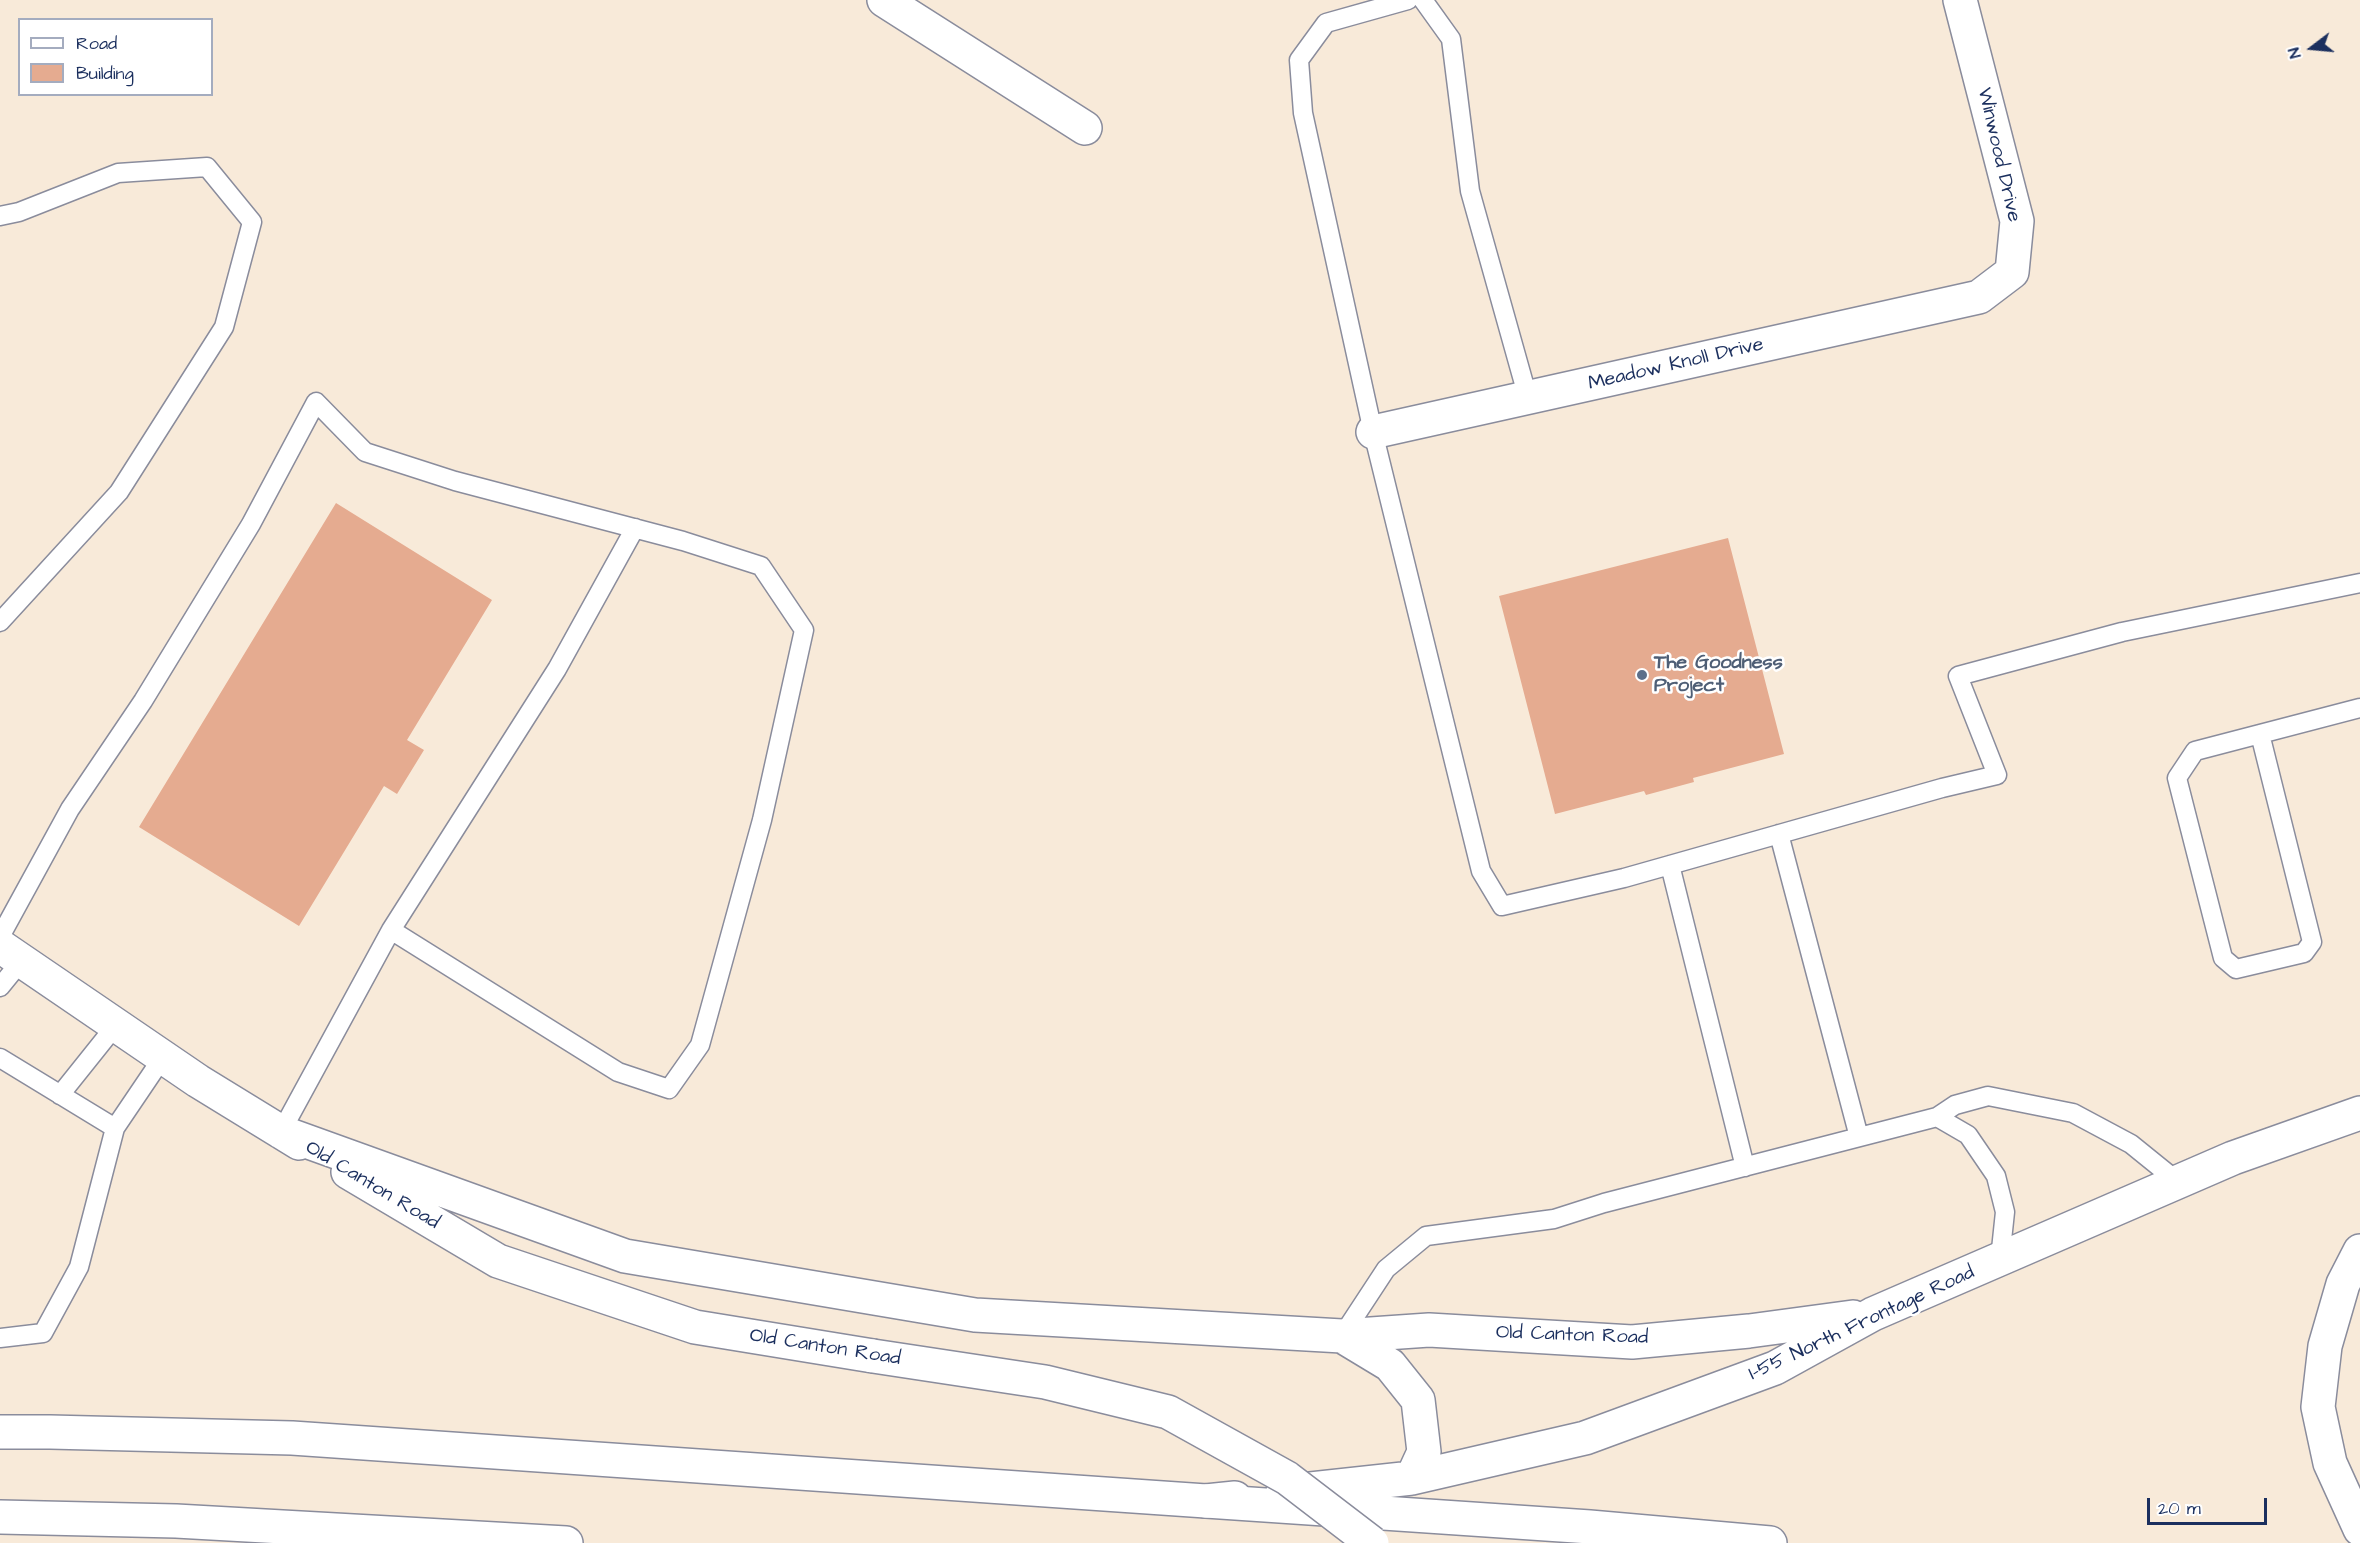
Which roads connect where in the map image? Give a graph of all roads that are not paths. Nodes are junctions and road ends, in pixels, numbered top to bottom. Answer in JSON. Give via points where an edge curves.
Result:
{"nodes":[{"id":1,"x":884,"y":0,"type":"edge"},
{"id":2,"x":1408,"y":0,"type":"edge"},
{"id":3,"x":1423,"y":0,"type":"edge"},
{"id":4,"x":1960,"y":0,"type":"edge"},
{"id":5,"x":1085,"y":128,"type":"dead end"},
{"id":6,"x":0,"y":216,"type":"edge"},
{"id":7,"x":1979,"y":297,"type":"joint"},
{"id":8,"x":1528,"y":398,"type":"junction"},
{"id":9,"x":1373,"y":432,"type":"junction"},
{"id":10,"x":636,"y":528,"type":"junction"},
{"id":11,"x":2360,"y":583,"type":"edge"},
{"id":12,"x":0,"y":622,"type":"edge"},
{"id":13,"x":2360,"y":708,"type":"edge"},
{"id":14,"x":2260,"y":734,"type":"junction"},
{"id":15,"x":1779,"y":834,"type":"junction"},
{"id":16,"x":1670,"y":865,"type":"junction"},
{"id":17,"x":391,"y":930,"type":"junction"},
{"id":18,"x":0,"y":936,"type":"edge"},
{"id":19,"x":11,"y":953,"type":"edge"},
{"id":20,"x":0,"y":987,"type":"edge"},
{"id":21,"x":116,"y":1025,"type":"junction"},
{"id":22,"x":163,"y":1057,"type":"junction"},
{"id":23,"x":0,"y":1058,"type":"edge"},
{"id":24,"x":60,"y":1095,"type":"junction"},
{"id":25,"x":2360,"y":1113,"type":"edge"},
{"id":26,"x":1937,"y":1117,"type":"junction"},
{"id":27,"x":116,"y":1128,"type":"junction"},
{"id":28,"x":281,"y":1132,"type":"junction"},
{"id":29,"x":1859,"y":1137,"type":"junction"},
{"id":30,"x":1745,"y":1167,"type":"junction"},
{"id":31,"x":2178,"y":1182,"type":"junction"},
{"id":32,"x":2360,"y":1251,"type":"edge"},
{"id":33,"x":2000,"y":1259,"type":"junction"},
{"id":34,"x":1873,"y":1314,"type":"junction"},
{"id":35,"x":1342,"y":1336,"type":"junction"},
{"id":36,"x":0,"y":1338,"type":"edge"},
{"id":37,"x":0,"y":1432,"type":"edge"},
{"id":38,"x":1412,"y":1478,"type":"junction"},
{"id":39,"x":1206,"y":1501,"type":"junction"},
{"id":40,"x":0,"y":1517,"type":"edge"},
{"id":41,"x":2360,"y":1528,"type":"edge"},
{"id":42,"x":566,"y":1543,"type":"edge"},
{"id":43,"x":1372,"y":1543,"type":"edge"},
{"id":44,"x":1770,"y":1543,"type":"edge"}],
"edges":[{"from":1,"to":5,"type":"main road"},
{"from":2,"to":9,"type":"lane","via":[[1326,23],[1299,60],[1303,113]]},
{"from":3,"to":8,"type":"lane","via":[[1451,39],[1470,191]]},
{"from":4,"to":7,"type":"main road","name":"Winwood Drive","via":[[2017,221],[2012,272]]},
{"from":6,"to":12,"type":"lane","via":[[118,173],[207,167],[252,222],[224,327],[119,492]]},
{"from":7,"to":8,"type":"main road","name":"Meadow Knoll Drive"},
{"from":8,"to":9,"type":"main road","name":"Meadow Knoll Drive"},
{"from":9,"to":16,"type":"lane","via":[[1482,871],[1502,906]]},
{"from":10,"to":17,"type":"lane","via":[[557,669]]},
{"from":10,"to":17,"type":"lane","via":[[761,566],[804,630],[762,820],[700,1045],[669,1089],[618,1072]]},
{"from":10,"to":18,"type":"lane","via":[[455,481],[365,452],[316,402],[251,524],[143,701],[70,809]]},
{"from":11,"to":15,"type":"lane","via":[[2122,632],[1958,676],[1997,775]]},
{"from":13,"to":14,"type":"lane"},
{"from":14,"to":14,"type":"lane","via":[[2195,751],[2177,778],[2223,958],[2236,969],[2304,953],[2312,942]]},
{"from":15,"to":16,"type":"lane"},
{"from":15,"to":29,"type":"lane"},
{"from":16,"to":30,"type":"lane"},
{"from":17,"to":28,"type":"lane"},
{"from":19,"to":20,"type":"lane"},
{"from":19,"to":21,"type":"main road","name":"Old Canton Road"},
{"from":21,"to":22,"type":"main road","name":"Old Canton Road"},
{"from":21,"to":24,"type":"lane"},
{"from":22,"to":27,"type":"lane"},
{"from":22,"to":28,"type":"main road","name":"Old Canton Road"},
{"from":23,"to":24,"type":"lane"},
{"from":24,"to":27,"type":"lane"},
{"from":25,"to":31,"type":"main road","name":"I-55 North Frontage Road"},
{"from":26,"to":29,"type":"lane"},
{"from":26,"to":31,"type":"lane","via":[[1955,1105],[1988,1096],[2073,1113],[2131,1143]]},
{"from":26,"to":33,"type":"lane","via":[[1968,1136],[1996,1176],[2005,1212]]},
{"from":27,"to":36,"type":"lane","via":[[79,1267],[43,1333]]},
{"from":28,"to":35,"type":"main road","name":"Old Canton Road","via":[[625,1256],[975,1315]]},
{"from":28,"to":43,"type":"main road","name":"Old Canton Road","bridge":true,"via":[[498,1261],[694,1328],[1045,1383],[1168,1412],[1287,1478]]},
{"from":29,"to":30,"type":"lane"},
{"from":30,"to":35,"type":"lane","via":[[1554,1219],[1426,1236],[1386,1269]]},
{"from":31,"to":33,"type":"main road","name":"I-55 North Frontage Road"},
{"from":32,"to":41,"type":"main road","via":[[2343,1284],[2325,1346],[2318,1407],[2330,1463]]},
{"from":33,"to":34,"type":"main road","name":"I-55 North Frontage Road"},
{"from":34,"to":35,"type":"main road","name":"Old Canton Road","via":[[1749,1331],[1632,1341],[1429,1330]]},
{"from":34,"to":38,"type":"main road","name":"I-55 North Frontage Road","via":[[1775,1368],[1585,1438]]},
{"from":35,"to":38,"type":"main road","name":"Old Canton Road","via":[[1390,1365],[1419,1400],[1424,1452]]},
{"from":37,"to":39,"type":"main road","via":[[292,1438]]},
{"from":38,"to":39,"type":"main road","name":"I-55 North Frontage Road"},
{"from":39,"to":44,"type":"main road"},
{"from":40,"to":42,"type":"main road","via":[[176,1521]]}]}
